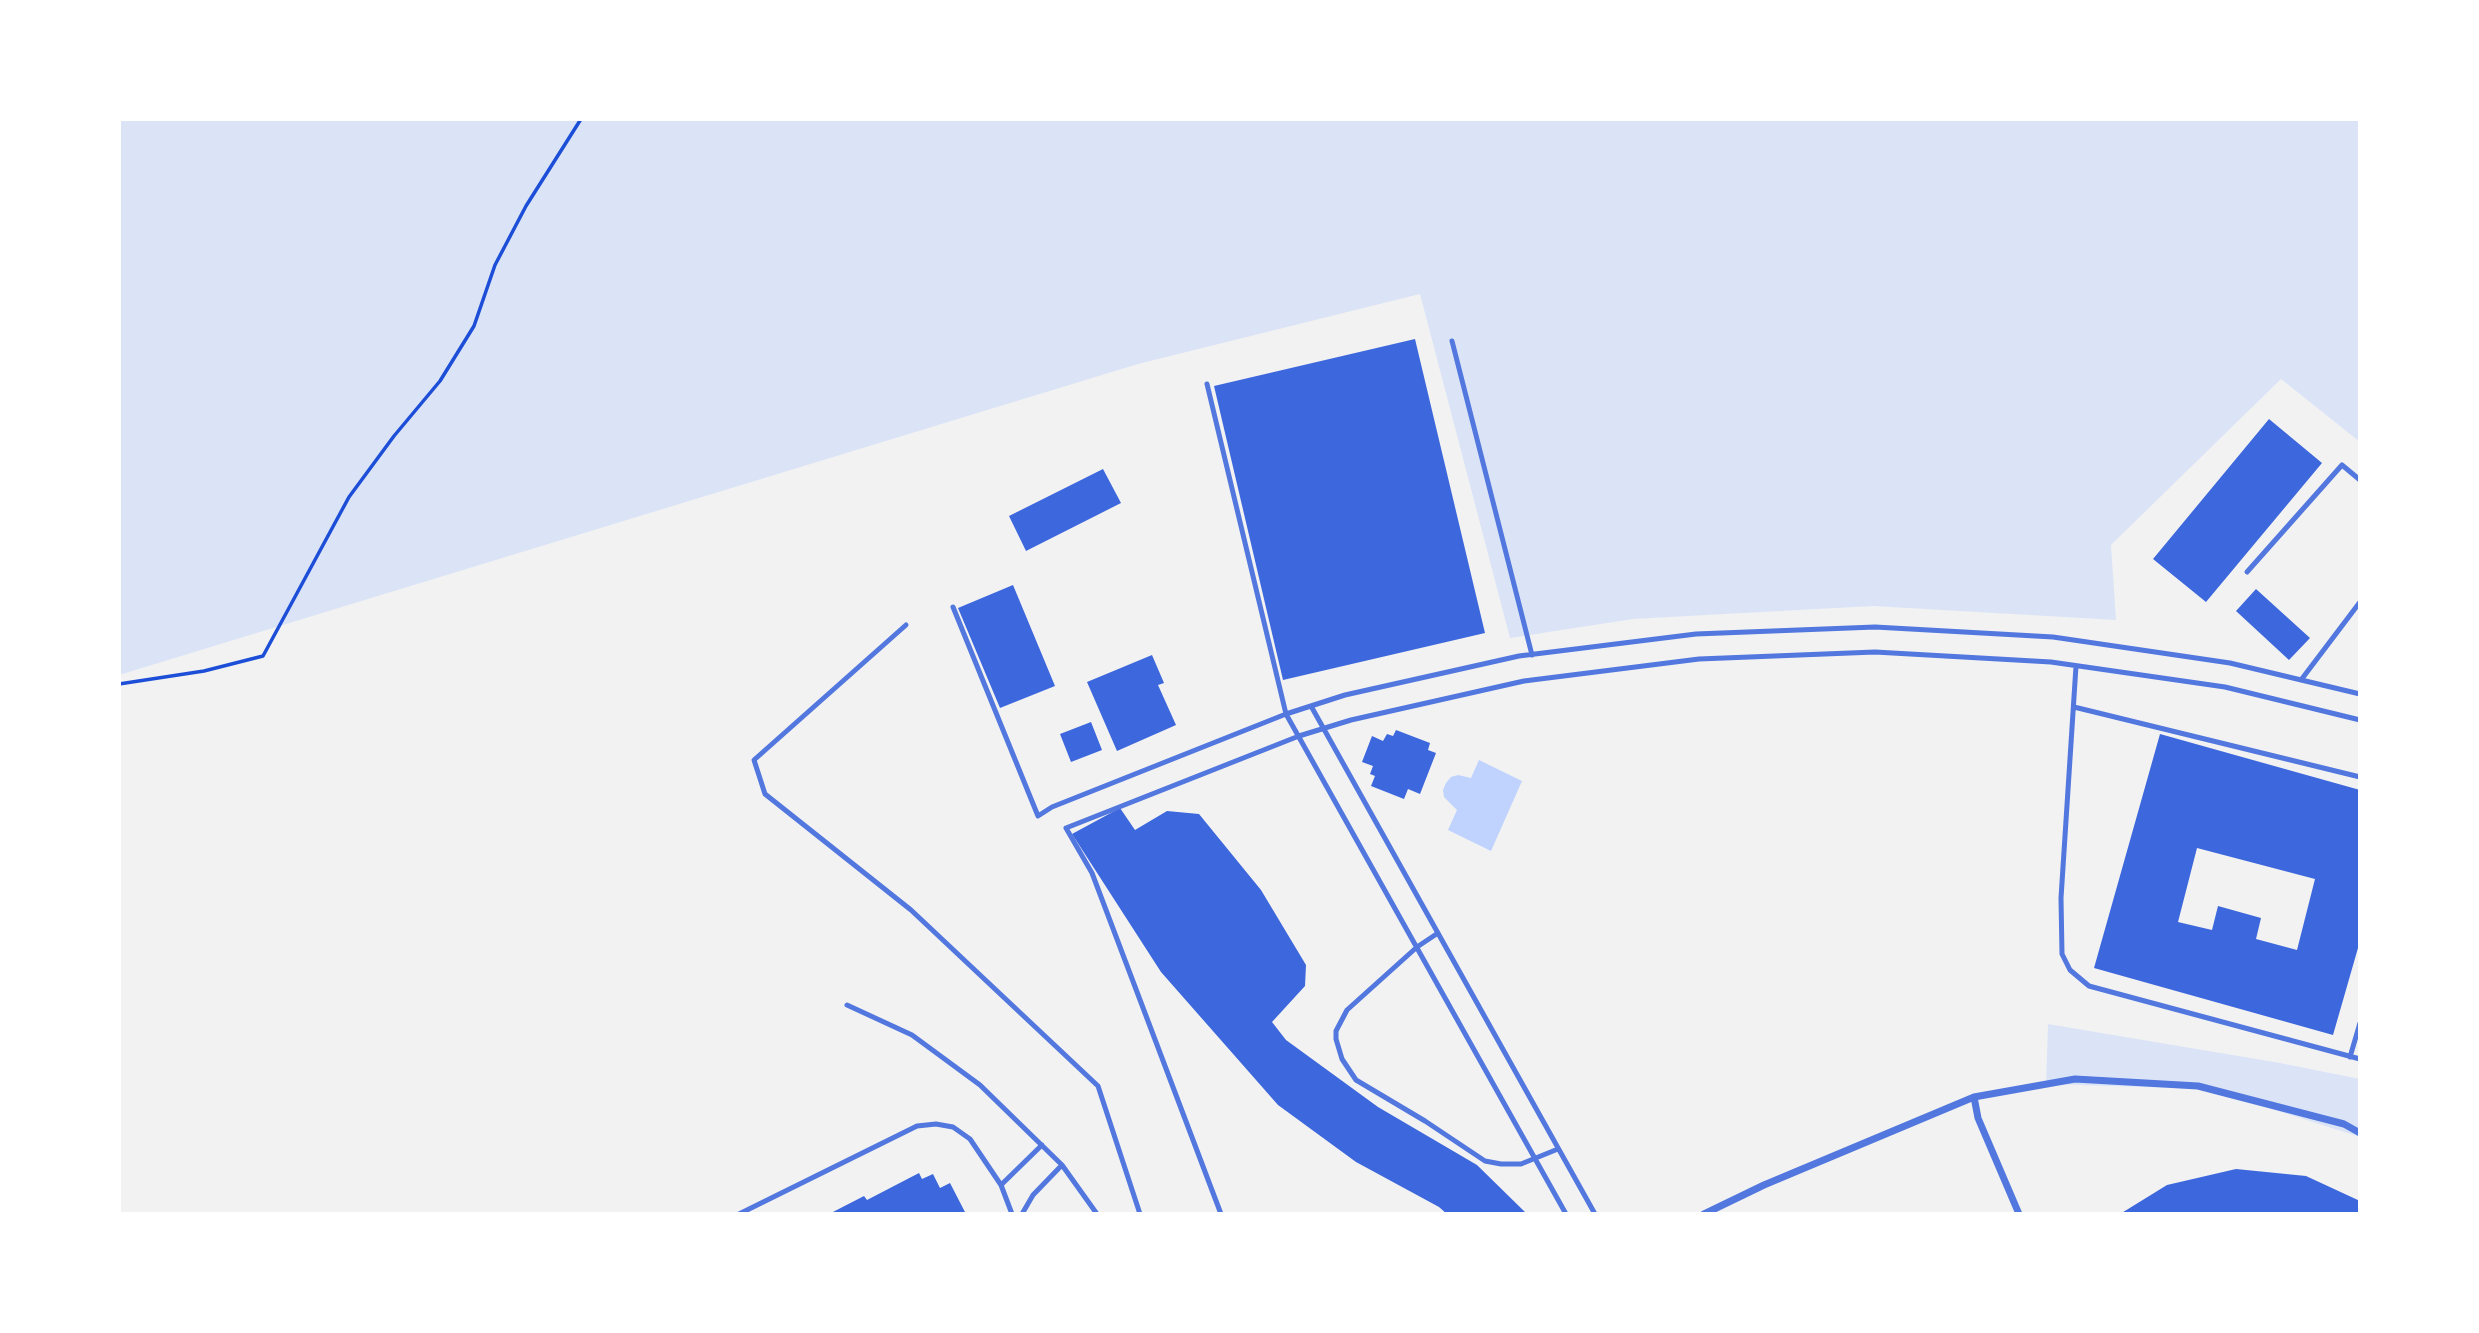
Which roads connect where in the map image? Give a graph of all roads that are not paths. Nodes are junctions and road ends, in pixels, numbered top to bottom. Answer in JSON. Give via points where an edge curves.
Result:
{"nodes":[{"id":1,"x":1452,"y":341,"type":"dead end"},
{"id":2,"x":1206,"y":384,"type":"dead end"},
{"id":3,"x":2360,"y":480,"type":"edge"},
{"id":4,"x":2247,"y":572,"type":"dead end"},
{"id":5,"x":2360,"y":602,"type":"edge"},
{"id":6,"x":953,"y":607,"type":"dead end"},
{"id":7,"x":906,"y":625,"type":"dead end"},
{"id":8,"x":1532,"y":655,"type":"junction"},
{"id":9,"x":2076,"y":666,"type":"junction"},
{"id":10,"x":2301,"y":680,"type":"junction"},
{"id":11,"x":2360,"y":694,"type":"edge"},
{"id":12,"x":1311,"y":706,"type":"junction"},
{"id":13,"x":2074,"y":708,"type":"junction"},
{"id":14,"x":1286,"y":714,"type":"junction"},
{"id":15,"x":2360,"y":720,"type":"edge"},
{"id":16,"x":1324,"y":728,"type":"junction"},
{"id":17,"x":1299,"y":736,"type":"junction"},
{"id":18,"x":2360,"y":777,"type":"edge"},
{"id":19,"x":1438,"y":933,"type":"junction"},
{"id":20,"x":1416,"y":947,"type":"junction"},
{"id":21,"x":847,"y":1005,"type":"dead end"},
{"id":22,"x":2360,"y":1023,"type":"edge"},
{"id":23,"x":2350,"y":1057,"type":"junction"},
{"id":24,"x":2360,"y":1059,"type":"edge"},
{"id":25,"x":1974,"y":1097,"type":"junction"},
{"id":26,"x":2360,"y":1133,"type":"edge"},
{"id":27,"x":1042,"y":1145,"type":"junction"},
{"id":28,"x":1558,"y":1149,"type":"junction"},
{"id":29,"x":1534,"y":1158,"type":"junction"},
{"id":30,"x":1062,"y":1165,"type":"junction"},
{"id":31,"x":1001,"y":1185,"type":"junction"},
{"id":32,"x":738,"y":1214,"type":"edge"},
{"id":33,"x":1012,"y":1214,"type":"edge"},
{"id":34,"x":1022,"y":1214,"type":"edge"},
{"id":35,"x":1097,"y":1214,"type":"edge"},
{"id":36,"x":1140,"y":1214,"type":"edge"},
{"id":37,"x":1221,"y":1214,"type":"edge"},
{"id":38,"x":1566,"y":1214,"type":"edge"},
{"id":39,"x":1595,"y":1214,"type":"edge"},
{"id":40,"x":1704,"y":1214,"type":"edge"},
{"id":41,"x":2019,"y":1214,"type":"edge"}],
"edges":[{"from":1,"to":8,"type":"lane"},
{"from":2,"to":14,"type":"lane"},
{"from":3,"to":4,"type":"lane","via":[[2342,465]]},
{"from":5,"to":10,"type":"lane"},
{"from":6,"to":14,"type":"lane","via":[[1038,816]]},
{"from":7,"to":36,"type":"lane","via":[[754,760],[765,794],[911,910],[1098,1086]]},
{"from":8,"to":10,"type":"lane","via":[[1696,634],[1875,627],[2053,637],[2230,663]]},
{"from":8,"to":12,"type":"lane"},
{"from":9,"to":13,"type":"lane"},
{"from":9,"to":15,"type":"lane","via":[[2225,687]]},
{"from":9,"to":16,"type":"lane","via":[[1875,652],[1699,659],[1524,681]]},
{"from":10,"to":11,"type":"lane"},
{"from":12,"to":14,"type":"lane"},
{"from":12,"to":16,"type":"lane"},
{"from":13,"to":18,"type":"lane"},
{"from":13,"to":23,"type":"lane","via":[[2061,898],[2061,946],[2070,970],[2089,986]]},
{"from":14,"to":17,"type":"lane"},
{"from":16,"to":17,"type":"lane"},
{"from":16,"to":19,"type":"lane"},
{"from":17,"to":20,"type":"lane"},
{"from":17,"to":37,"type":"lane","via":[[1066,828],[1092,873]]},
{"from":19,"to":20,"type":"lane"},
{"from":19,"to":28,"type":"lane"},
{"from":20,"to":29,"type":"lane"},
{"from":20,"to":29,"type":"lane","via":[[1339,1022],[1336,1039],[1342,1059],[1356,1080],[1485,1161],[1521,1164]]},
{"from":21,"to":27,"type":"lane","via":[[912,1035],[980,1085]]},
{"from":22,"to":23,"type":"lane"},
{"from":23,"to":24,"type":"lane"},
{"from":25,"to":26,"type":"street","via":[[2075,1079],[2198,1086],[2344,1124]]},
{"from":25,"to":40,"type":"street"},
{"from":25,"to":41,"type":"street","via":[[1978,1118]]},
{"from":27,"to":30,"type":"lane"},
{"from":27,"to":31,"type":"lane"},
{"from":28,"to":29,"type":"lane"},
{"from":28,"to":39,"type":"lane"},
{"from":29,"to":38,"type":"lane"},
{"from":30,"to":34,"type":"lane"},
{"from":30,"to":35,"type":"lane"},
{"from":31,"to":32,"type":"lane","via":[[970,1139],[953,1127],[917,1126]]},
{"from":31,"to":33,"type":"lane"}]}
